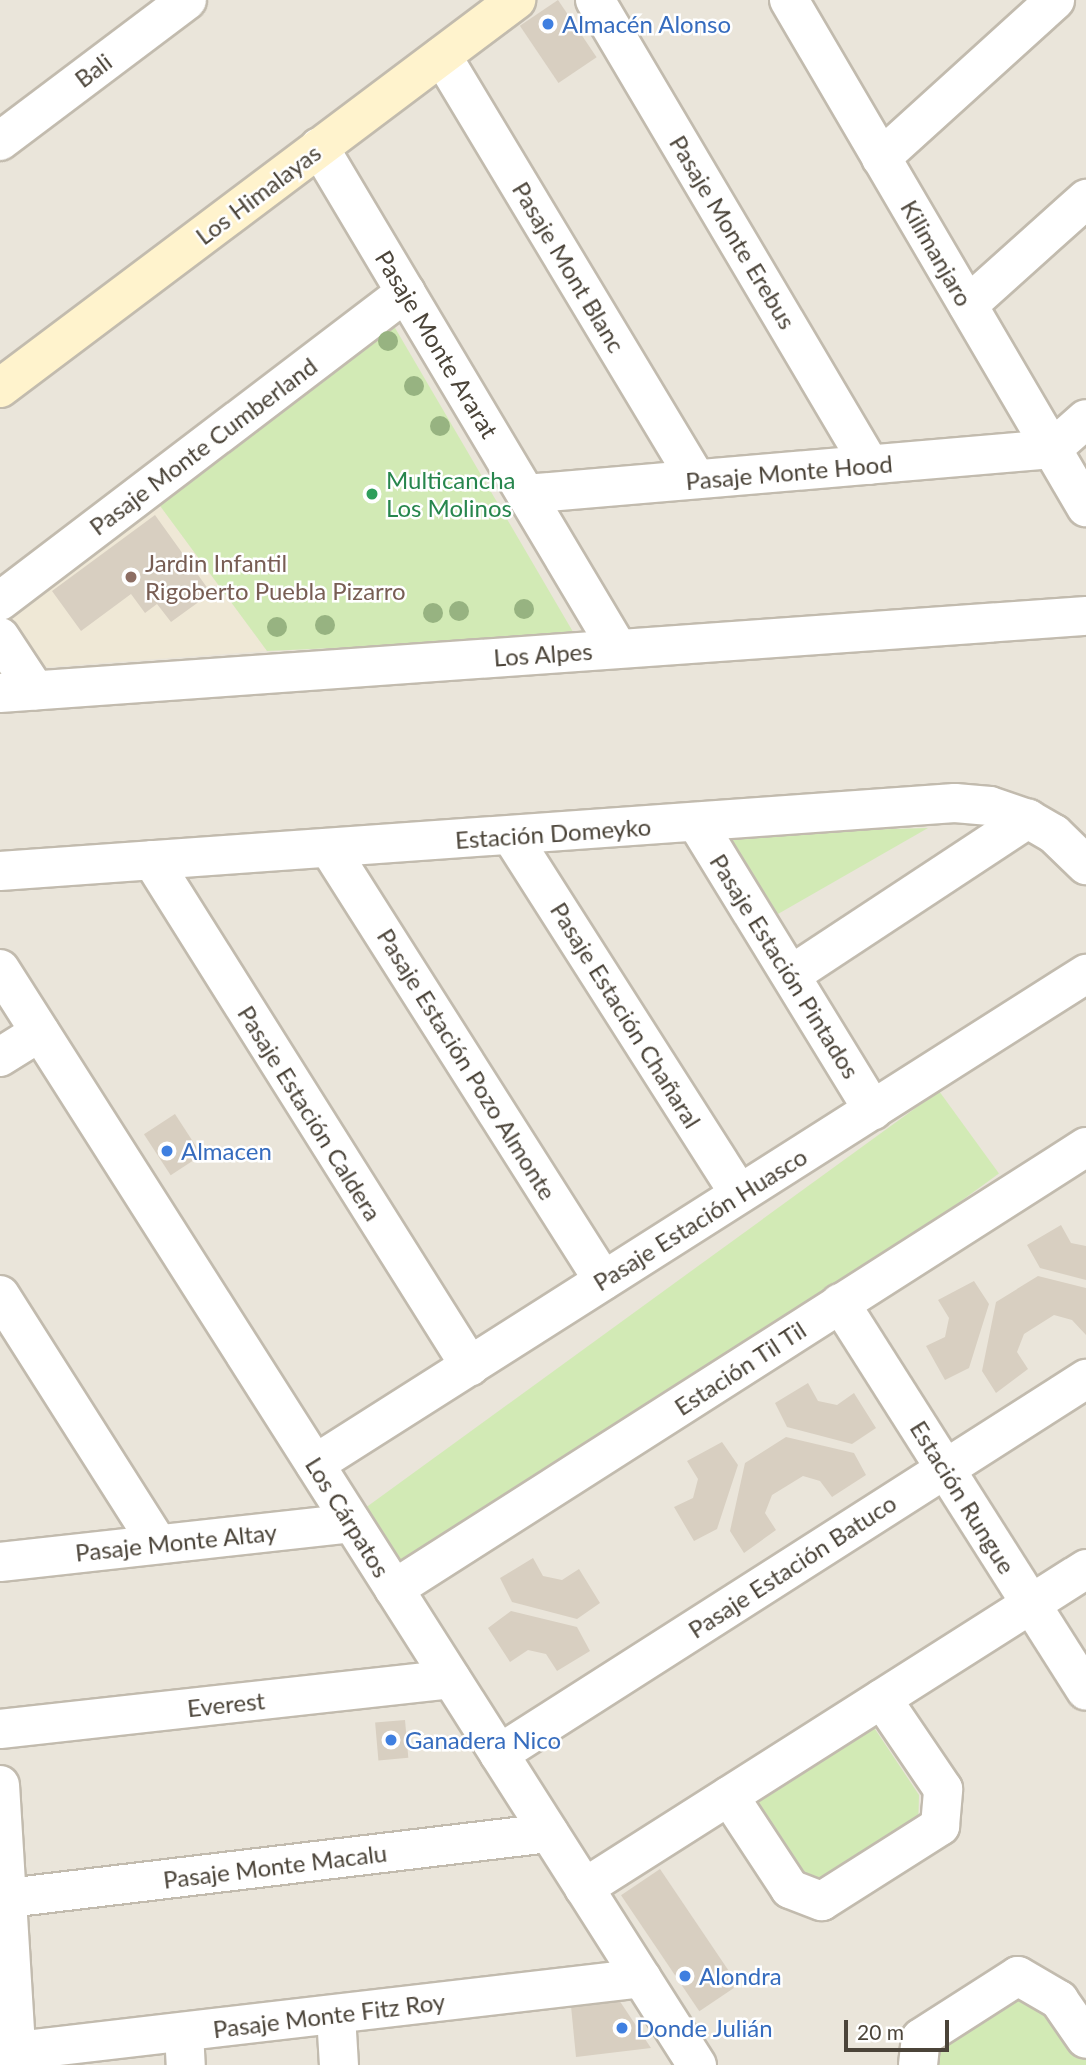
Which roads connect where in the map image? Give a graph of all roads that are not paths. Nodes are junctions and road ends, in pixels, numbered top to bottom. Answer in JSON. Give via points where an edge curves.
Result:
{"nodes":[{"id":1,"x":187,"y":0,"type":"edge"},
{"id":2,"x":516,"y":0,"type":"edge"},
{"id":3,"x":595,"y":0,"type":"edge"},
{"id":4,"x":1055,"y":0,"type":"edge"},
{"id":5,"x":800,"y":5,"type":"edge"},
{"id":6,"x":442,"y":56,"type":"junction"},
{"id":7,"x":0,"y":141,"type":"edge"},
{"id":8,"x":319,"y":148,"type":"junction"},
{"id":9,"x":881,"y":158,"type":"junction"},
{"id":10,"x":1086,"y":199,"type":"edge"},
{"id":11,"x":406,"y":292,"type":"junction"},
{"id":12,"x":968,"y":305,"type":"junction"},
{"id":13,"x":0,"y":388,"type":"edge"},
{"id":14,"x":1086,"y":419,"type":"edge"},
{"id":15,"x":1052,"y":449,"type":"junction"},
{"id":16,"x":870,"y":465,"type":"junction"},
{"id":17,"x":696,"y":479,"type":"junction"},
{"id":18,"x":526,"y":494,"type":"junction"},
{"id":19,"x":1086,"y":507,"type":"edge"},
{"id":20,"x":0,"y":601,"type":"edge"},
{"id":21,"x":1086,"y":615,"type":"edge"},
{"id":22,"x":0,"y":637,"type":"edge"},
{"id":23,"x":618,"y":649,"type":"junction"},
{"id":24,"x":18,"y":692,"type":"edge"},
{"id":25,"x":1028,"y":818,"type":"junction"},
{"id":26,"x":697,"y":823,"type":"junction"},
{"id":27,"x":512,"y":837,"type":"junction"},
{"id":28,"x":330,"y":848,"type":"junction"},
{"id":29,"x":152,"y":860,"type":"junction"},
{"id":30,"x":1086,"y":865,"type":"edge"},
{"id":31,"x":0,"y":871,"type":"edge"},
{"id":32,"x":0,"y":969,"type":"edge"},
{"id":33,"x":1086,"y":974,"type":"edge"},
{"id":34,"x":790,"y":975,"type":"junction"},
{"id":35,"x":40,"y":1032,"type":"junction"},
{"id":36,"x":0,"y":1058,"type":"edge"},
{"id":37,"x":873,"y":1110,"type":"junction"},
{"id":38,"x":1086,"y":1147,"type":"edge"},
{"id":39,"x":739,"y":1195,"type":"junction"},
{"id":40,"x":604,"y":1280,"type":"junction"},
{"id":41,"x":0,"y":1295,"type":"edge"},
{"id":42,"x":840,"y":1303,"type":"junction"},
{"id":43,"x":470,"y":1366,"type":"junction"},
{"id":44,"x":1086,"y":1379,"type":"edge"},
{"id":45,"x":315,"y":1464,"type":"junction"},
{"id":46,"x":946,"y":1469,"type":"junction"},
{"id":47,"x":352,"y":1523,"type":"junction"},
{"id":48,"x":158,"y":1544,"type":"junction"},
{"id":49,"x":0,"y":1562,"type":"edge"},
{"id":50,"x":1086,"y":1569,"type":"edge"},
{"id":51,"x":394,"y":1589,"type":"junction"},
{"id":52,"x":1031,"y":1604,"type":"junction"},
{"id":53,"x":451,"y":1679,"type":"junction"},
{"id":54,"x":1086,"y":1690,"type":"edge"},
{"id":55,"x":882,"y":1699,"type":"junction"},
{"id":56,"x":0,"y":1729,"type":"edge"},
{"id":57,"x":499,"y":1754,"type":"junction"},
{"id":58,"x":0,"y":1784,"type":"edge"},
{"id":59,"x":729,"y":1796,"type":"junction"},
{"id":60,"x":549,"y":1833,"type":"junction"},
{"id":61,"x":584,"y":1888,"type":"junction"},
{"id":62,"x":4,"y":1898,"type":"edge"},
{"id":63,"x":642,"y":1979,"type":"junction"},
{"id":64,"x":336,"y":2015,"type":"junction"},
{"id":65,"x":1086,"y":2039,"type":"edge"},
{"id":66,"x":185,"y":2049,"type":"edge"},
{"id":67,"x":16,"y":2058,"type":"edge"},
{"id":68,"x":339,"y":2065,"type":"edge"},
{"id":69,"x":697,"y":2065,"type":"edge"},
{"id":70,"x":918,"y":2065,"type":"edge"}],
"edges":[{"from":1,"to":7,"type":"street","name":"Bali"},
{"from":2,"to":6,"type":"street","name":"Los Himalayas"},
{"from":3,"to":16,"type":"street","name":"Pasaje Monte Erebus"},
{"from":4,"to":9,"type":"street"},
{"from":5,"to":9,"type":"street","name":"Kilimanjaro"},
{"from":6,"to":8,"type":"street","name":"Los Himalayas"},
{"from":6,"to":17,"type":"street","name":"Pasaje Mont Blanc"},
{"from":8,"to":11,"type":"street","name":"Pasaje Monte Ararat"},
{"from":8,"to":13,"type":"street","name":"Los Himalayas"},
{"from":9,"to":12,"type":"street","name":"Kilimanjaro"},
{"from":10,"to":12,"type":"street"},
{"from":11,"to":18,"type":"street","name":"Pasaje Monte Ararat"},
{"from":11,"to":20,"type":"street","name":"Pasaje Monte Cumberland"},
{"from":12,"to":15,"type":"street","name":"Kilimanjaro"},
{"from":14,"to":15,"type":"street"},
{"from":15,"to":16,"type":"street","name":"Pasaje Monte Hood"},
{"from":15,"to":19,"type":"street","name":"Kilimanjaro"},
{"from":16,"to":17,"type":"street","name":"Pasaje Monte Hood"},
{"from":17,"to":18,"type":"street","name":"Pasaje Monte Hood"},
{"from":18,"to":23,"type":"street","name":"Pasaje Monte Ararat"},
{"from":21,"to":23,"type":"street","name":"Los Alpes"},
{"from":22,"to":24,"type":"street"},
{"from":23,"to":24,"type":"street","name":"Los Alpes"},
{"from":25,"to":26,"type":"street","name":"Estación Domeyko","via":[[990,806],[954,803]]},
{"from":25,"to":30,"type":"street","name":"Estación Domeyko","via":[[1054,834]]},
{"from":25,"to":34,"type":"street"},
{"from":26,"to":27,"type":"street","name":"Estación Domeyko"},
{"from":26,"to":34,"type":"street","name":"Pasaje Estación Pintados"},
{"from":27,"to":28,"type":"street","name":"Estación Domeyko"},
{"from":27,"to":39,"type":"street","name":"Pasaje Estación Chañaral"},
{"from":28,"to":29,"type":"street","name":"Estación Domeyko"},
{"from":28,"to":40,"type":"street","name":"Pasaje Estación Pozo Almonte"},
{"from":29,"to":31,"type":"street","name":"Estación Domeyko"},
{"from":29,"to":43,"type":"street","name":"Pasaje Estación Caldera"},
{"from":32,"to":35,"type":"street","name":"Los Cárpatos"},
{"from":33,"to":37,"type":"street","name":"Pasaje Estación Huasco"},
{"from":34,"to":37,"type":"street","name":"Pasaje Estación Pintados"},
{"from":35,"to":36,"type":"street"},
{"from":35,"to":45,"type":"street","name":"Los Cárpatos"},
{"from":37,"to":39,"type":"street","name":"Pasaje Estación Huasco"},
{"from":38,"to":42,"type":"street","name":"Estación Til Til"},
{"from":39,"to":40,"type":"street","name":"Pasaje Estación Huasco"},
{"from":40,"to":43,"type":"street","name":"Pasaje Estación Huasco"},
{"from":41,"to":48,"type":"street"},
{"from":42,"to":46,"type":"street","name":"Estación Rungue"},
{"from":42,"to":51,"type":"street","name":"Estación Til Til"},
{"from":43,"to":45,"type":"street","name":"Pasaje Estación Huasco"},
{"from":44,"to":46,"type":"street","name":"Pasaje Estación Batuco"},
{"from":45,"to":47,"type":"street","name":"Los Cárpatos"},
{"from":46,"to":52,"type":"street","name":"Estación Rungue"},
{"from":46,"to":57,"type":"street","name":"Pasaje Estación Batuco"},
{"from":47,"to":48,"type":"street","name":"Pasaje Monte Altay"},
{"from":47,"to":51,"type":"street","name":"Los Cárpatos"},
{"from":48,"to":49,"type":"street","name":"Pasaje Monte Altay"},
{"from":50,"to":52,"type":"street"},
{"from":51,"to":53,"type":"street","name":"Los Cárpatos"},
{"from":52,"to":54,"type":"street","name":"Estación Rungue"},
{"from":52,"to":55,"type":"street"},
{"from":53,"to":56,"type":"street","name":"Everest"},
{"from":53,"to":57,"type":"street","name":"Los Cárpatos"},
{"from":55,"to":59,"type":"street"},
{"from":55,"to":59,"type":"street","via":[[943,1789],[940,1826],[822,1902],[790,1889]]},
{"from":57,"to":60,"type":"street","name":"Los Cárpatos"},
{"from":58,"to":62,"type":"street"},
{"from":59,"to":61,"type":"street"},
{"from":60,"to":61,"type":"street","name":"Los Cárpatos"},
{"from":60,"to":62,"type":"street","name":"Pasaje Monte Macalu"},
{"from":61,"to":63,"type":"street","name":"Los Cárpatos"},
{"from":62,"to":67,"type":"street"},
{"from":63,"to":64,"type":"street","name":"Pasaje Monte Fitz Roy"},
{"from":63,"to":69,"type":"street","name":"Los Cárpatos"},
{"from":64,"to":66,"type":"street","name":"Pasaje Monte Fitz Roy"},
{"from":64,"to":68,"type":"street"},
{"from":65,"to":70,"type":"street","via":[[1059,2000],[1018,1976],[921,2038]]},
{"from":66,"to":67,"type":"street","name":"Pasaje Monte Fitz Roy"}]}
